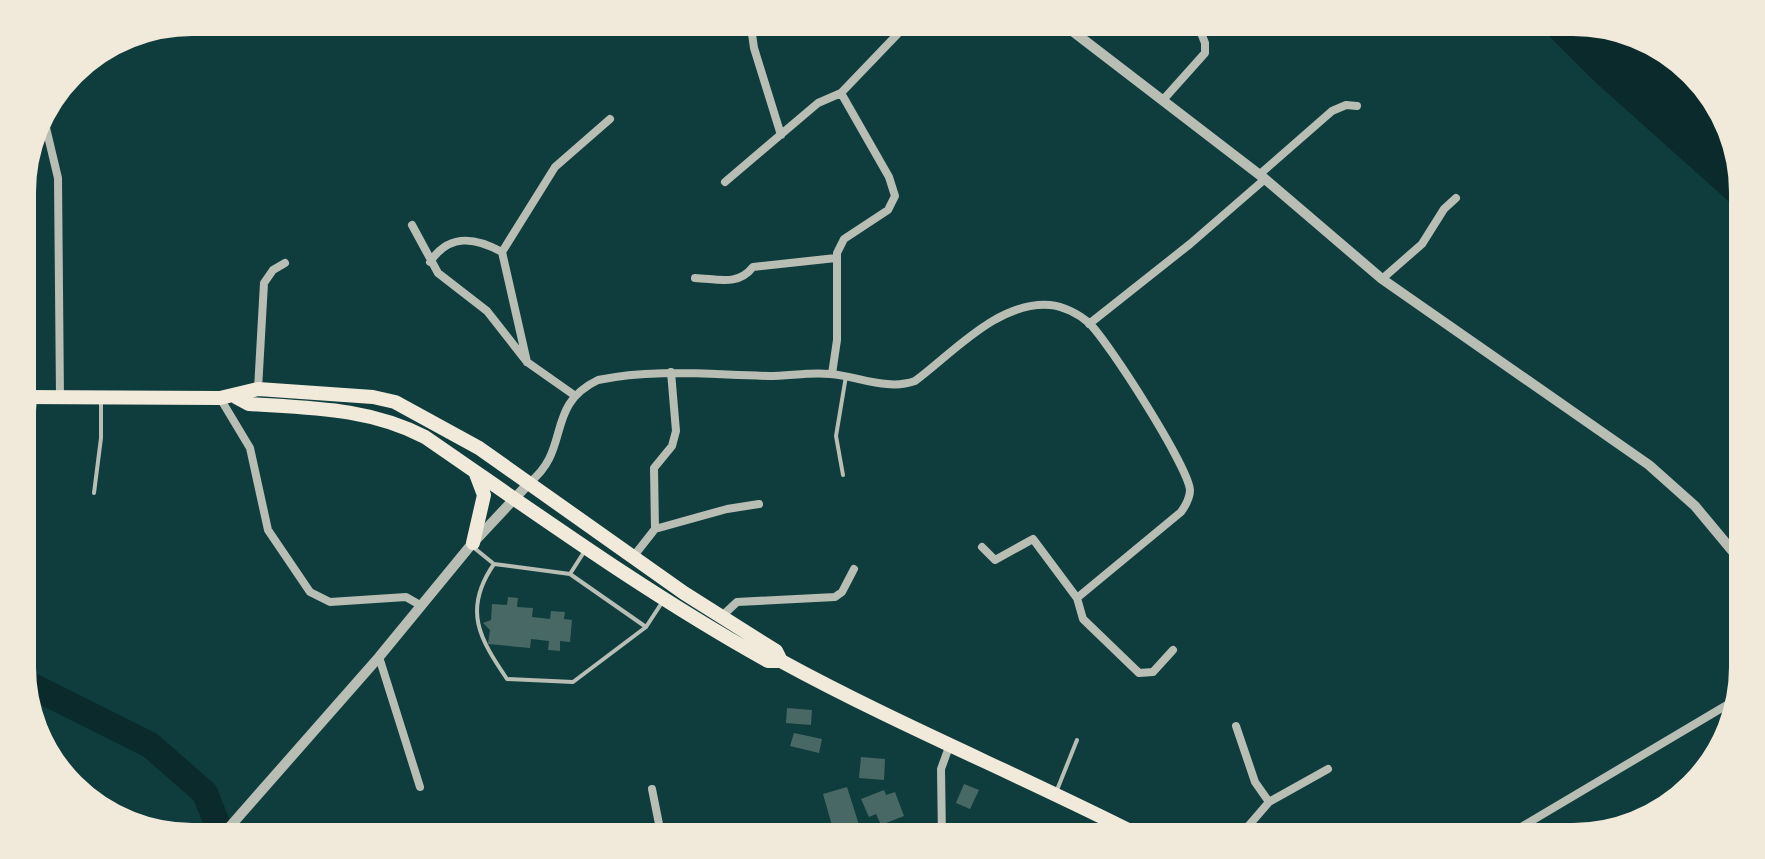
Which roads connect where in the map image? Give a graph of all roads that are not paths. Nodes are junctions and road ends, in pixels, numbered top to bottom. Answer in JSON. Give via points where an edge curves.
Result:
{"nodes":[{"id":1,"x":752,"y":34,"type":"edge"},
{"id":2,"x":898,"y":34,"type":"edge"},
{"id":3,"x":1076,"y":34,"type":"edge"},
{"id":4,"x":1201,"y":34,"type":"edge"},
{"id":5,"x":841,"y":93,"type":"junction"},
{"id":6,"x":1163,"y":100,"type":"junction"},
{"id":7,"x":1357,"y":106,"type":"dead end"},
{"id":8,"x":610,"y":119,"type":"dead end"},
{"id":9,"x":47,"y":130,"type":"edge"},
{"id":10,"x":781,"y":135,"type":"junction"},
{"id":11,"x":1262,"y":176,"type":"junction"},
{"id":12,"x":725,"y":182,"type":"dead end"},
{"id":13,"x":1456,"y":198,"type":"dead end"},
{"id":14,"x":412,"y":225,"type":"dead end"},
{"id":15,"x":502,"y":252,"type":"junction"},
{"id":16,"x":836,"y":258,"type":"junction"},
{"id":17,"x":430,"y":262,"type":"junction"},
{"id":18,"x":285,"y":263,"type":"dead end"},
{"id":19,"x":695,"y":278,"type":"dead end"},
{"id":20,"x":1382,"y":279,"type":"junction"},
{"id":21,"x":1089,"y":324,"type":"junction"},
{"id":22,"x":527,"y":362,"type":"junction"},
{"id":23,"x":671,"y":372,"type":"junction"},
{"id":24,"x":832,"y":374,"type":"junction"},
{"id":25,"x":846,"y":376,"type":"junction"},
{"id":26,"x":258,"y":389,"type":"junction"},
{"id":27,"x":574,"y":395,"type":"junction"},
{"id":28,"x":101,"y":396,"type":"junction"},
{"id":29,"x":34,"y":397,"type":"edge"},
{"id":30,"x":236,"y":397,"type":"junction"},
{"id":31,"x":60,"y":398,"type":"junction"},
{"id":32,"x":220,"y":398,"type":"junction"},
{"id":33,"x":475,"y":472,"type":"junction"},
{"id":34,"x":843,"y":475,"type":"dead end"},
{"id":35,"x":529,"y":483,"type":"junction"},
{"id":36,"x":94,"y":493,"type":"dead end"},
{"id":37,"x":513,"y":499,"type":"junction"},
{"id":38,"x":759,"y":504,"type":"dead end"},
{"id":39,"x":655,"y":529,"type":"junction"},
{"id":40,"x":472,"y":544,"type":"junction"},
{"id":41,"x":982,"y":547,"type":"dead end"},
{"id":42,"x":1731,"y":549,"type":"edge"},
{"id":43,"x":585,"y":551,"type":"junction"},
{"id":44,"x":633,"y":557,"type":"junction"},
{"id":45,"x":494,"y":564,"type":"junction"},
{"id":46,"x":854,"y":569,"type":"dead end"},
{"id":47,"x":570,"y":574,"type":"junction"},
{"id":48,"x":1077,"y":598,"type":"junction"},
{"id":49,"x":664,"y":601,"type":"junction"},
{"id":50,"x":420,"y":605,"type":"junction"},
{"id":51,"x":722,"y":616,"type":"junction"},
{"id":52,"x":646,"y":627,"type":"junction"},
{"id":53,"x":1173,"y":650,"type":"dead end"},
{"id":54,"x":379,"y":657,"type":"junction"},
{"id":55,"x":781,"y":661,"type":"junction"},
{"id":56,"x":1726,"y":706,"type":"edge"},
{"id":57,"x":1236,"y":726,"type":"dead end"},
{"id":58,"x":1077,"y":740,"type":"dead end"},
{"id":59,"x":949,"y":747,"type":"junction"},
{"id":60,"x":1328,"y":769,"type":"dead end"},
{"id":61,"x":420,"y":787,"type":"dead end"},
{"id":62,"x":652,"y":789,"type":"dead end"},
{"id":63,"x":1056,"y":792,"type":"junction"},
{"id":64,"x":1269,"y":802,"type":"junction"},
{"id":65,"x":231,"y":825,"type":"edge"},
{"id":66,"x":659,"y":825,"type":"edge"},
{"id":67,"x":942,"y":825,"type":"edge"},
{"id":68,"x":1119,"y":825,"type":"edge"},
{"id":69,"x":1249,"y":825,"type":"edge"},
{"id":70,"x":1527,"y":825,"type":"edge"}],
"edges":[{"from":1,"to":10,"type":"street"},
{"from":2,"to":5,"type":"street"},
{"from":3,"to":6,"type":"street"},
{"from":4,"to":6,"type":"street","via":[[1205,53]]},
{"from":5,"to":10,"type":"street","via":[[818,103]]},
{"from":5,"to":16,"type":"street","via":[[895,196],[888,210],[844,239]]},
{"from":6,"to":11,"type":"street"},
{"from":7,"to":11,"type":"street","via":[[1332,111]]},
{"from":8,"to":15,"type":"street","via":[[555,167]]},
{"from":9,"to":31,"type":"street","via":[[58,178]]},
{"from":10,"to":12,"type":"street"},
{"from":11,"to":20,"type":"street"},
{"from":11,"to":21,"type":"street","via":[[1190,244]]},
{"from":13,"to":20,"type":"street","via":[[1422,244]]},
{"from":14,"to":17,"type":"street"},
{"from":15,"to":17,"type":"street","via":[[462,239],[442,246]]},
{"from":15,"to":22,"type":"street"},
{"from":16,"to":19,"type":"street","via":[[753,267],[745,278]]},
{"from":16,"to":24,"type":"street"},
{"from":17,"to":22,"type":"street","via":[[447,282],[487,311]]},
{"from":18,"to":26,"type":"street","via":[[264,283]]},
{"from":20,"to":42,"type":"street","via":[[1649,465],[1695,506]]},
{"from":21,"to":25,"type":"street","via":[[1053,305],[1025,308],[995,320],[915,381],[892,385]]},
{"from":21,"to":48,"type":"street","via":[[1172,445],[1190,495],[1181,512]]},
{"from":22,"to":27,"type":"street"},
{"from":23,"to":24,"type":"street"},
{"from":23,"to":27,"type":"street","via":[[598,380]]},
{"from":23,"to":39,"type":"street","via":[[676,431],[672,446],[654,468]]},
{"from":24,"to":25,"type":"street"},
{"from":25,"to":34,"type":"lane","via":[[836,436]]},
{"from":26,"to":30,"type":"highway"},
{"from":26,"to":35,"type":"highway","via":[[395,402],[443,426]]},
{"from":27,"to":35,"type":"street","via":[[563,414],[553,455]]},
{"from":28,"to":31,"type":"highway"},
{"from":28,"to":32,"type":"highway"},
{"from":28,"to":36,"type":"lane"},
{"from":29,"to":31,"type":"highway"},
{"from":30,"to":32,"type":"highway"},
{"from":30,"to":33,"type":"highway","via":[[249,404],[375,415],[425,437]]},
{"from":32,"to":50,"type":"street","via":[[250,448],[268,530],[310,592],[330,602],[406,597]]},
{"from":33,"to":37,"type":"highway"},
{"from":33,"to":40,"type":"highway","via":[[484,495]]},
{"from":35,"to":37,"type":"street"},
{"from":35,"to":44,"type":"highway"},
{"from":37,"to":40,"type":"street"},
{"from":37,"to":43,"type":"highway"},
{"from":38,"to":39,"type":"street"},
{"from":39,"to":44,"type":"street"},
{"from":40,"to":45,"type":"lane"},
{"from":40,"to":50,"type":"street"},
{"from":41,"to":48,"type":"street","via":[[995,560],[1033,539]]},
{"from":43,"to":47,"type":"lane"},
{"from":43,"to":49,"type":"highway"},
{"from":44,"to":51,"type":"highway"},
{"from":45,"to":47,"type":"lane"},
{"from":45,"to":52,"type":"lane","via":[[482,581],[477,623],[480,639],[507,679],[573,682]]},
{"from":46,"to":51,"type":"street","via":[[835,597],[737,602]]},
{"from":47,"to":52,"type":"lane"},
{"from":48,"to":53,"type":"street","via":[[1083,619],[1139,673],[1153,672]]},
{"from":49,"to":52,"type":"lane"},
{"from":49,"to":55,"type":"highway","via":[[768,661]]},
{"from":50,"to":54,"type":"street"},
{"from":51,"to":55,"type":"highway","via":[[776,651]]},
{"from":54,"to":61,"type":"street"},
{"from":54,"to":65,"type":"street"},
{"from":55,"to":59,"type":"highway"},
{"from":56,"to":70,"type":"street"},
{"from":57,"to":64,"type":"street","via":[[1255,782]]},
{"from":58,"to":63,"type":"lane"},
{"from":59,"to":63,"type":"highway"},
{"from":59,"to":67,"type":"street","via":[[941,769]]},
{"from":60,"to":64,"type":"street"},
{"from":62,"to":66,"type":"street"},
{"from":63,"to":68,"type":"highway"},
{"from":64,"to":69,"type":"street"}]}
